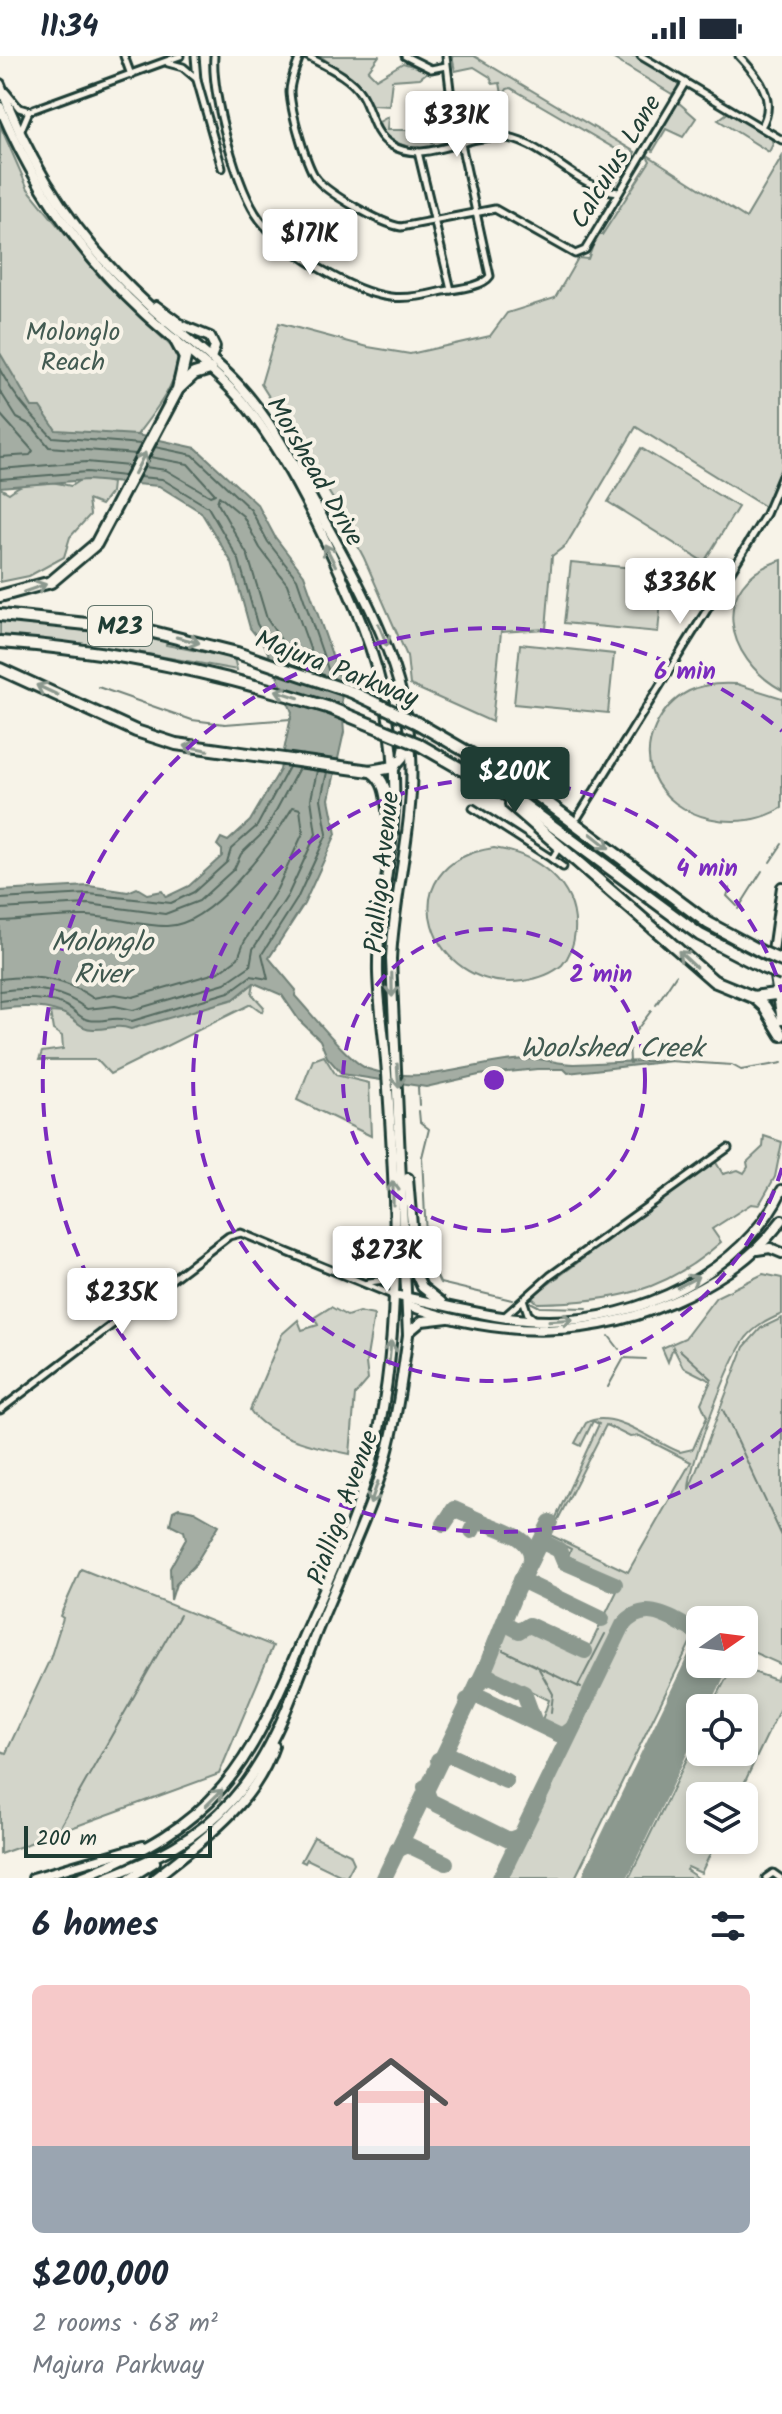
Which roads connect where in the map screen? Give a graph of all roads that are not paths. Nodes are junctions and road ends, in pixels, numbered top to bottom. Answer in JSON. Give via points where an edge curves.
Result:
{"nodes":[{"id":1,"x":124,"y":56,"type":"edge"},
{"id":2,"x":180,"y":56,"type":"edge"},
{"id":3,"x":195,"y":56,"type":"edge"},
{"id":4,"x":214,"y":56,"type":"edge"},
{"id":5,"x":300,"y":56,"type":"edge"},
{"id":6,"x":307,"y":56,"type":"edge"},
{"id":7,"x":405,"y":56,"type":"edge"},
{"id":8,"x":446,"y":56,"type":"edge"},
{"id":9,"x":641,"y":56,"type":"edge"},
{"id":10,"x":739,"y":56,"type":"edge"},
{"id":11,"x":167,"y":63,"type":"junction"},
{"id":12,"x":446,"y":66,"type":"junction"},
{"id":13,"x":131,"y":75,"type":"junction"},
{"id":14,"x":197,"y":80,"type":"junction"},
{"id":15,"x":685,"y":83,"type":"junction"},
{"id":16,"x":0,"y":84,"type":"edge"},
{"id":17,"x":203,"y":100,"type":"junction"},
{"id":18,"x":218,"y":105,"type":"junction"},
{"id":19,"x":0,"y":107,"type":"edge"},
{"id":20,"x":29,"y":111,"type":"junction"},
{"id":21,"x":761,"y":128,"type":"junction"},
{"id":22,"x":20,"y":135,"type":"junction"},
{"id":23,"x":782,"y":140,"type":"edge"},
{"id":24,"x":462,"y":143,"type":"junction"},
{"id":25,"x":418,"y":152,"type":"junction"},
{"id":26,"x":222,"y":168,"type":"dead end"},
{"id":27,"x":619,"y":192,"type":"junction"},
{"id":28,"x":477,"y":212,"type":"junction"},
{"id":29,"x":436,"y":221,"type":"junction"},
{"id":30,"x":131,"y":289,"type":"junction"},
{"id":31,"x":451,"y":290,"type":"junction"},
{"id":32,"x":176,"y":341,"type":"junction"},
{"id":33,"x":210,"y":364,"type":"junction"},
{"id":34,"x":178,"y":389,"type":"junction"},
{"id":35,"x":782,"y":476,"type":"edge"},
{"id":36,"x":0,"y":596,"type":"edge"},
{"id":37,"x":0,"y":615,"type":"edge"},
{"id":38,"x":0,"y":642,"type":"edge"},
{"id":39,"x":0,"y":669,"type":"edge"},
{"id":40,"x":407,"y":729,"type":"junction"},
{"id":41,"x":461,"y":767,"type":"junction"},
{"id":42,"x":411,"y":768,"type":"joint"},
{"id":43,"x":370,"y":771,"type":"junction"},
{"id":44,"x":394,"y":773,"type":"junction"},
{"id":45,"x":473,"y":808,"type":"dead end"},
{"id":46,"x":578,"y":817,"type":"dead end"},
{"id":47,"x":392,"y":833,"type":"junction"},
{"id":48,"x":558,"y":849,"type":"dead end"},
{"id":49,"x":552,"y":859,"type":"junction"},
{"id":50,"x":563,"y":867,"type":"dead end"},
{"id":51,"x":782,"y":887,"type":"edge"},
{"id":52,"x":782,"y":961,"type":"edge"},
{"id":53,"x":779,"y":985,"type":"edge"},
{"id":54,"x":753,"y":997,"type":"junction"},
{"id":55,"x":782,"y":1020,"type":"edge"},
{"id":56,"x":782,"y":1035,"type":"edge"},
{"id":57,"x":402,"y":1142,"type":"junction"},
{"id":58,"x":728,"y":1148,"type":"dead end"},
{"id":59,"x":782,"y":1190,"type":"edge"},
{"id":60,"x":770,"y":1215,"type":"junction"},
{"id":61,"x":781,"y":1226,"type":"edge"},
{"id":62,"x":757,"y":1250,"type":"junction"},
{"id":63,"x":782,"y":1253,"type":"edge"},
{"id":64,"x":393,"y":1271,"type":"junction"},
{"id":65,"x":364,"y":1282,"type":"junction"},
{"id":66,"x":393,"y":1295,"type":"junction"},
{"id":67,"x":524,"y":1301,"type":"junction"},
{"id":68,"x":409,"y":1302,"type":"junction"},
{"id":69,"x":445,"y":1305,"type":"junction"},
{"id":70,"x":504,"y":1316,"type":"junction"},
{"id":71,"x":452,"y":1317,"type":"junction"},
{"id":72,"x":535,"y":1320,"type":"junction"},
{"id":73,"x":408,"y":1335,"type":"junction"},
{"id":74,"x":0,"y":1410,"type":"edge"},
{"id":75,"x":280,"y":1726,"type":"junction"},
{"id":76,"x":151,"y":1844,"type":"junction"},
{"id":77,"x":165,"y":1854,"type":"junction"},
{"id":78,"x":33,"y":1878,"type":"edge"},
{"id":79,"x":78,"y":1878,"type":"edge"},
{"id":80,"x":105,"y":1878,"type":"edge"},
{"id":81,"x":130,"y":1878,"type":"edge"},
{"id":82,"x":155,"y":1878,"type":"edge"},
{"id":83,"x":766,"y":1878,"type":"edge"},
{"id":84,"x":780,"y":1878,"type":"edge"}],
"edges":[{"from":1,"to":13,"type":"street"},
{"from":2,"to":11,"type":"street"},
{"from":3,"to":14,"type":"street"},
{"from":4,"to":18,"type":"street"},
{"from":5,"to":29,"type":"street","via":[[290,93],[316,178],[386,223],[401,227]]},
{"from":6,"to":25,"type":"street","via":[[360,92],[383,139]]},
{"from":7,"to":12,"type":"street","via":[[431,69]]},
{"from":8,"to":12,"type":"street"},
{"from":9,"to":15,"type":"street"},
{"from":10,"to":21,"type":"street","via":[[769,99]]},
{"from":11,"to":13,"type":"street"},
{"from":11,"to":14,"type":"street","via":[[183,67]]},
{"from":12,"to":24,"type":"street"},
{"from":13,"to":20,"type":"street"},
{"from":14,"to":17,"type":"street"},
{"from":15,"to":21,"type":"street"},
{"from":15,"to":27,"type":"street","name":"Calculus Lane"},
{"from":16,"to":20,"type":"street","via":[[19,108]]},
{"from":16,"to":22,"type":"main road","name":"Morshead Drive"},
{"from":17,"to":18,"type":"street"},
{"from":17,"to":26,"type":"street"},
{"from":18,"to":31,"type":"street","via":[[245,193],[258,217],[285,246],[375,294],[418,297]]},
{"from":19,"to":32,"type":"main road","name":"Morshead Drive","via":[[32,173],[74,236],[127,297]]},
{"from":20,"to":22,"type":"street"},
{"from":21,"to":23,"type":"street"},
{"from":22,"to":30,"type":"main road","name":"Morshead Drive","via":[[58,200]]},
{"from":24,"to":25,"type":"street"},
{"from":24,"to":27,"type":"street","via":[[512,139],[594,185]]},
{"from":24,"to":28,"type":"street"},
{"from":25,"to":29,"type":"street"},
{"from":27,"to":28,"type":"street","name":"Calculus Lane","via":[[585,250],[575,254],[499,210]]},
{"from":28,"to":29,"type":"street"},
{"from":28,"to":31,"type":"street","via":[[490,268],[487,280]]},
{"from":29,"to":31,"type":"street"},
{"from":30,"to":33,"type":"main road","name":"Morshead Drive"},
{"from":30,"to":33,"type":"main road","via":[[183,326],[210,337],[215,347]]},
{"from":32,"to":33,"type":"main road","name":"Morshead Drive"},
{"from":32,"to":34,"type":"highway","via":[[185,357]]},
{"from":33,"to":34,"type":"highway"},
{"from":33,"to":40,"type":"main road","name":"Morshead Drive","one_way":true,"via":[[231,376],[277,435],[366,599],[388,647]]},
{"from":44,"to":33,"type":"main road","name":"Morshead Drive","one_way":true,"via":[[379,679],[347,589],[267,437]]},
{"from":36,"to":34,"type":"highway","one_way":true,"via":[[31,590],[67,572],[96,544]]},
{"from":35,"to":46,"type":"street","via":[[766,514]]},
{"from":37,"to":52,"type":"highway","name":"Majura Parkway","number":"M23","one_way":true,"bridge":true,"via":[[145,630],[237,653],[352,692],[521,783],[708,923]]},
{"from":41,"to":38,"type":"highway","name":"Majura Parkway","number":"M23","one_way":true,"bridge":true,"via":[[330,708],[243,680],[148,658]]},
{"from":43,"to":39,"type":"highway","one_way":true,"via":[[197,749],[155,738]]},
{"from":40,"to":42,"type":"main road","name":"Morshead Drive"},
{"from":40,"to":44,"type":"main road","via":[[404,754]]},
{"from":41,"to":53,"type":"highway","name":"Majura Parkway","number":"M23","bridge":true,"via":[[541,817],[700,935],[762,967]]},
{"from":54,"to":41,"type":"highway","one_way":true,"via":[[709,978],[545,831]]},
{"from":42,"to":57,"type":"main road","name":"Pialligo Avenue","one_way":true,"via":[[392,935]]},
{"from":43,"to":44,"type":"highway"},
{"from":43,"to":47,"type":"highway","via":[[385,787]]},
{"from":44,"to":47,"type":"main road","name":"Pialligo Avenue"},
{"from":45,"to":49,"type":"street"},
{"from":64,"to":47,"type":"main road","name":"Pialligo Avenue","one_way":true,"via":[[378,959]]},
{"from":48,"to":49,"type":"street"},
{"from":49,"to":50,"type":"street"},
{"from":51,"to":53,"type":"main road","via":[[774,929]]},
{"from":53,"to":54,"type":"highway"},
{"from":53,"to":55,"type":"main road"},
{"from":54,"to":56,"type":"highway"},
{"from":57,"to":68,"type":"main road","name":"Pialligo Avenue"},
{"from":57,"to":69,"type":"main road","via":[[416,1274],[422,1287]]},
{"from":58,"to":67,"type":"street","via":[[550,1276]]},
{"from":59,"to":60,"type":"main road"},
{"from":60,"to":61,"type":"main road"},
{"from":72,"to":60,"type":"main road","one_way":true,"via":[[583,1318],[650,1301],[731,1256]]},
{"from":61,"to":62,"type":"main road"},
{"from":62,"to":63,"type":"main road"},
{"from":62,"to":71,"type":"main road","via":[[707,1284],[608,1325],[537,1331]]},
{"from":64,"to":65,"type":"street","via":[[384,1280]]},
{"from":64,"to":66,"type":"main road","name":"Pialligo Avenue"},
{"from":65,"to":66,"type":"street"},
{"from":65,"to":74,"type":"street","via":[[255,1235],[229,1236]]},
{"from":66,"to":68,"type":"main road"},
{"from":76,"to":66,"type":"main road","name":"Pialligo Avenue","one_way":true,"via":[[188,1821],[224,1788],[248,1757],[283,1686],[369,1471],[386,1386]]},
{"from":67,"to":70,"type":"street"},
{"from":67,"to":72,"type":"street"},
{"from":68,"to":69,"type":"main road"},
{"from":68,"to":71,"type":"main road"},
{"from":68,"to":73,"type":"main road","name":"Pialligo Avenue"},
{"from":69,"to":70,"type":"main road"},
{"from":70,"to":72,"type":"main road"},
{"from":71,"to":73,"type":"main road","via":[[419,1322]]},
{"from":73,"to":75,"type":"main road","name":"Pialligo Avenue","one_way":true,"via":[[396,1416],[379,1480]]},
{"from":75,"to":77,"type":"main road","name":"Pialligo Avenue","via":[[234,1798],[196,1834]]},
{"from":75,"to":82,"type":"main road","via":[[266,1765],[233,1812]]},
{"from":76,"to":78,"type":"main road"},
{"from":76,"to":79,"type":"main road","name":"Pialligo Avenue"},
{"from":77,"to":80,"type":"main road","name":"Pialligo Avenue"},
{"from":77,"to":81,"type":"main road"},
{"from":83,"to":84,"type":"street","via":[[772,1873]]}]}
